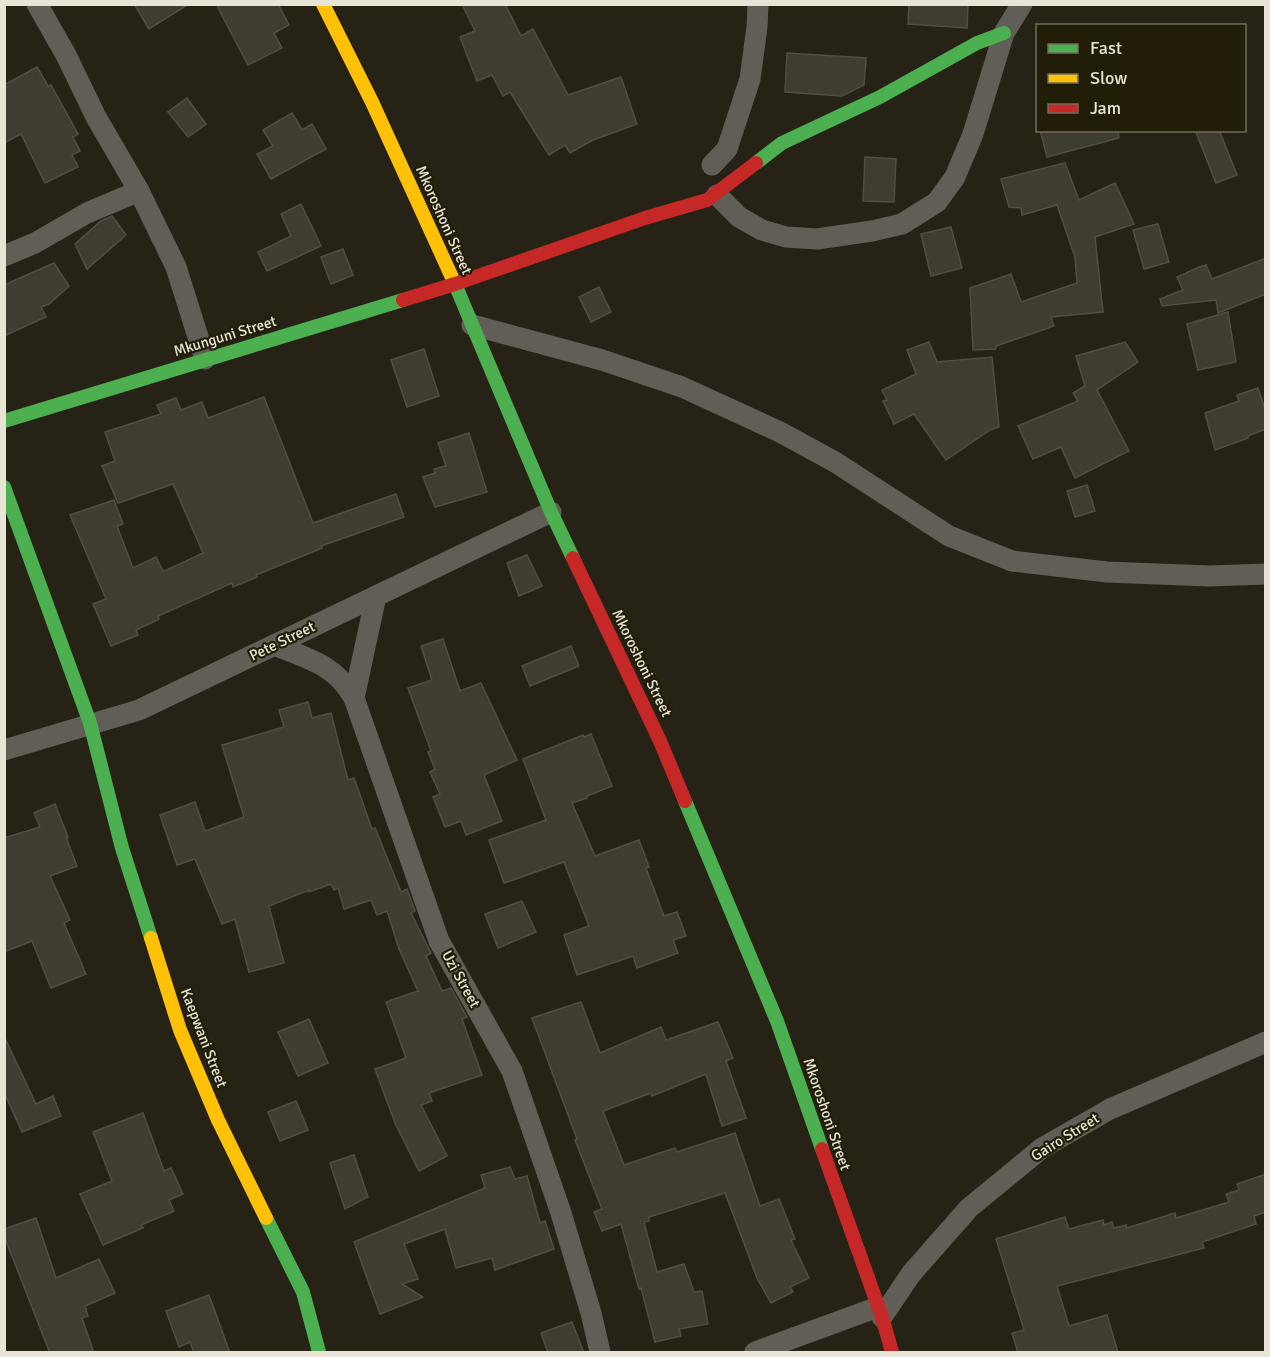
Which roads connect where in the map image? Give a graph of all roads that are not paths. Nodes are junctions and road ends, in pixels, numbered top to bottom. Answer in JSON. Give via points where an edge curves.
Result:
{"nodes":[{"id":1,"x":38,"y":4,"type":"edge"},
{"id":2,"x":322,"y":4,"type":"edge"},
{"id":3,"x":758,"y":4,"type":"edge"},
{"id":4,"x":1022,"y":4,"type":"edge"},
{"id":5,"x":1004,"y":33,"type":"junction"},
{"id":6,"x":711,"y":165,"type":"dead end"},
{"id":7,"x":139,"y":191,"type":"junction"},
{"id":8,"x":717,"y":195,"type":"junction"},
{"id":9,"x":4,"y":256,"type":"edge"},
{"id":10,"x":455,"y":284,"type":"junction"},
{"id":11,"x":472,"y":325,"type":"junction"},
{"id":12,"x":205,"y":358,"type":"junction"},
{"id":13,"x":4,"y":422,"type":"edge"},
{"id":14,"x":4,"y":487,"type":"edge"},
{"id":15,"x":551,"y":512,"type":"junction"},
{"id":16,"x":1266,"y":574,"type":"edge"},
{"id":17,"x":376,"y":596,"type":"junction"},
{"id":18,"x":274,"y":645,"type":"junction"},
{"id":19,"x":354,"y":698,"type":"junction"},
{"id":20,"x":90,"y":723,"type":"junction"},
{"id":21,"x":4,"y":750,"type":"edge"},
{"id":22,"x":1266,"y":1042,"type":"edge"},
{"id":23,"x":880,"y":1312,"type":"junction"},
{"id":24,"x":319,"y":1353,"type":"edge"},
{"id":25,"x":600,"y":1353,"type":"edge"},
{"id":26,"x":755,"y":1353,"type":"edge"},
{"id":27,"x":892,"y":1353,"type":"edge"}],
"edges":[{"from":1,"to":7,"type":"street"},
{"from":2,"to":10,"type":"street","name":"Mkoroshoni Street","via":[[372,102]]},
{"from":3,"to":6,"type":"street","via":[[750,79],[726,149]]},
{"from":4,"to":5,"type":"street"},
{"from":5,"to":8,"type":"street","via":[[977,43],[880,97],[782,143]]},
{"from":5,"to":8,"type":"street","via":[[956,177],[937,202],[902,224],[817,239],[786,237],[739,217]]},
{"from":7,"to":9,"type":"street"},
{"from":7,"to":12,"type":"street","via":[[177,267]]},
{"from":8,"to":10,"type":"street","name":"Mkunguni Street"},
{"from":10,"to":11,"type":"street","name":"Mkoroshoni Street"},
{"from":10,"to":12,"type":"street","name":"Mkunguni Street"},
{"from":11,"to":15,"type":"street","name":"Mkoroshoni Street"},
{"from":11,"to":16,"type":"street","via":[[602,360],[682,387],[835,462],[949,536],[1012,561],[1107,572]]},
{"from":12,"to":13,"type":"street","name":"Mkunguni Street"},
{"from":14,"to":20,"type":"street","name":"Kaepwani Street"},
{"from":15,"to":17,"type":"street","name":"Pete Street"},
{"from":15,"to":23,"type":"street","name":"Mkoroshoni Street","via":[[660,741],[777,1021]]},
{"from":17,"to":18,"type":"street","name":"Pete Street"},
{"from":17,"to":19,"type":"street"},
{"from":18,"to":19,"type":"street","name":"Uzi Street","via":[[325,666],[346,683]]},
{"from":18,"to":20,"type":"street","name":"Pete Street","via":[[139,710]]},
{"from":19,"to":25,"type":"street","name":"Uzi Street","via":[[439,941],[512,1071],[561,1213]]},
{"from":20,"to":21,"type":"street","name":"Pete Street"},
{"from":20,"to":24,"type":"street","name":"Kaepwani Street","via":[[122,848],[180,1030],[218,1120],[303,1292]]},
{"from":22,"to":23,"type":"street","name":"Gairo Street","via":[[1110,1109],[1042,1148],[969,1208]]},
{"from":23,"to":26,"type":"street"},
{"from":23,"to":27,"type":"street","name":"Mkoroshoni Street"}]}
